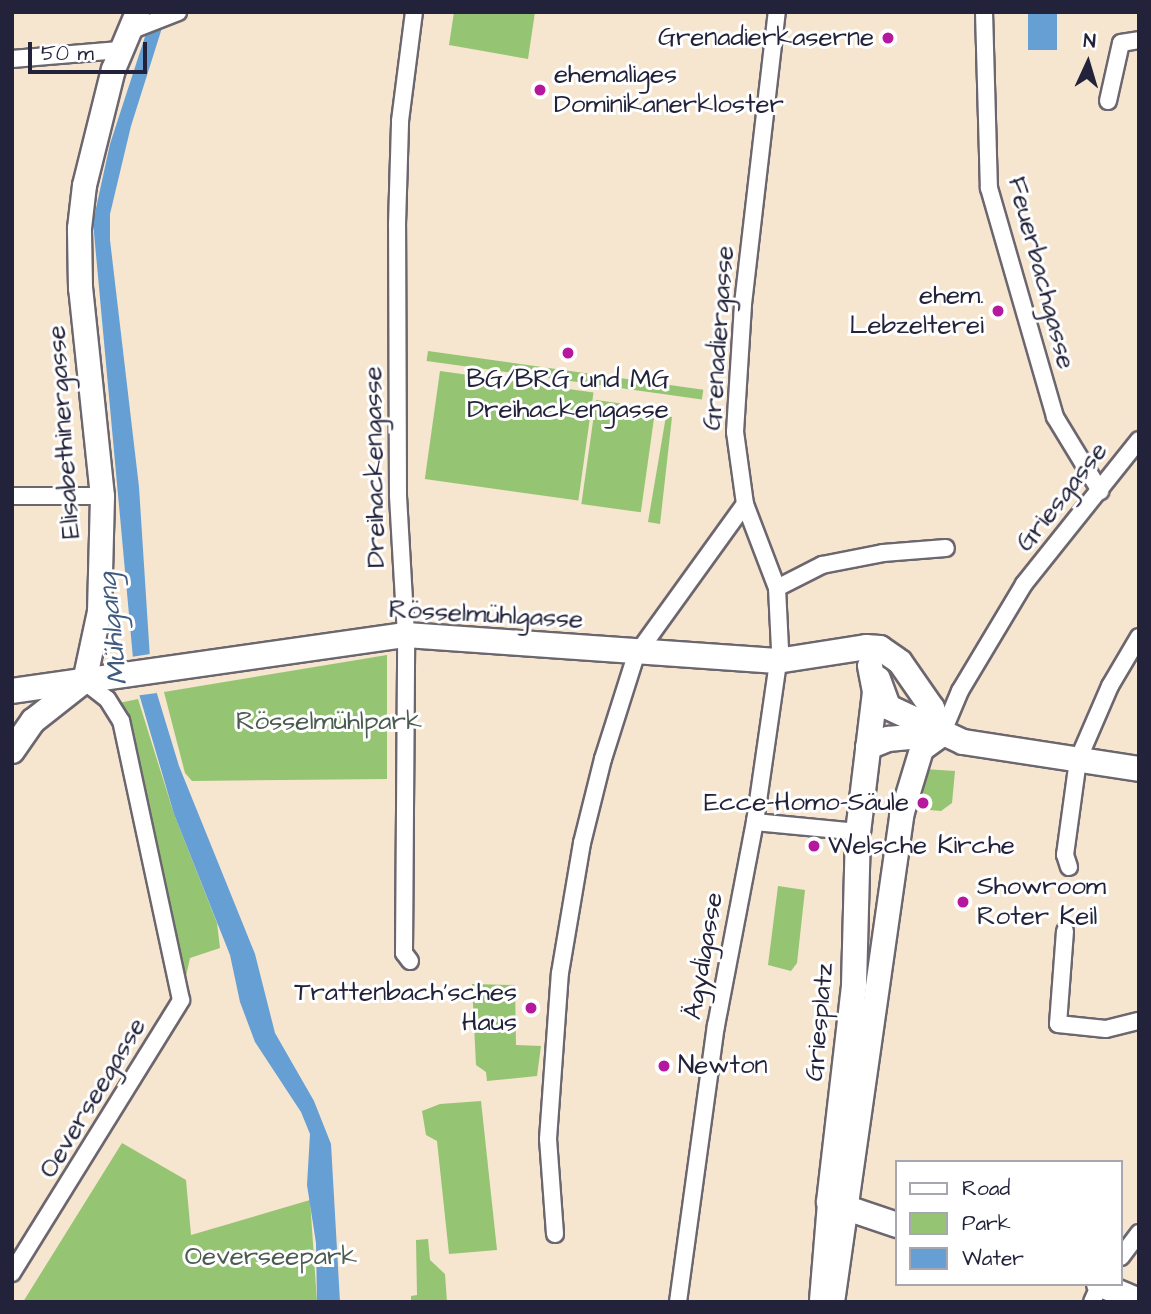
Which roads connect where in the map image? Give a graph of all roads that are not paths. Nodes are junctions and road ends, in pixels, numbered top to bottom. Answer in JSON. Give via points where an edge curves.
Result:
{"nodes":[{"id":1,"x":414,"y":12,"type":"edge"},
{"id":2,"x":777,"y":12,"type":"edge"},
{"id":3,"x":984,"y":12,"type":"edge"},
{"id":4,"x":174,"y":15,"type":"edge"},
{"id":5,"x":132,"y":31,"type":"edge"},
{"id":6,"x":1139,"y":40,"type":"edge"},
{"id":7,"x":12,"y":59,"type":"edge"},
{"id":8,"x":1108,"y":101,"type":"dead end"},
{"id":9,"x":1139,"y":440,"type":"edge"},
{"id":10,"x":1100,"y":491,"type":"junction"},
{"id":11,"x":12,"y":496,"type":"edge"},
{"id":12,"x":102,"y":496,"type":"junction"},
{"id":13,"x":745,"y":504,"type":"junction"},
{"id":14,"x":946,"y":548,"type":"dead end"},
{"id":15,"x":1024,"y":584,"type":"joint"},
{"id":16,"x":777,"y":588,"type":"junction"},
{"id":17,"x":406,"y":635,"type":"junction"},
{"id":18,"x":1139,"y":637,"type":"edge"},
{"id":19,"x":636,"y":655,"type":"junction"},
{"id":20,"x":856,"y":655,"type":"junction"},
{"id":21,"x":777,"y":661,"type":"junction"},
{"id":22,"x":84,"y":681,"type":"junction"},
{"id":23,"x":12,"y":691,"type":"edge"},
{"id":24,"x":942,"y":734,"type":"junction"},
{"id":25,"x":868,"y":747,"type":"junction"},
{"id":26,"x":12,"y":751,"type":"edge"},
{"id":27,"x":1078,"y":760,"type":"junction"},
{"id":28,"x":1139,"y":769,"type":"edge"},
{"id":29,"x":755,"y":822,"type":"junction"},
{"id":30,"x":858,"y":832,"type":"junction"},
{"id":31,"x":1069,"y":867,"type":"dead end"},
{"id":32,"x":1065,"y":931,"type":"dead end"},
{"id":33,"x":410,"y":961,"type":"dead end"},
{"id":34,"x":1139,"y":1021,"type":"edge"},
{"id":35,"x":838,"y":1206,"type":"junction"},
{"id":36,"x":873,"y":1218,"type":"junction"},
{"id":37,"x":895,"y":1224,"type":"edge"},
{"id":38,"x":1139,"y":1233,"type":"edge"},
{"id":39,"x":555,"y":1234,"type":"dead end"},
{"id":40,"x":1123,"y":1254,"type":"edge"},
{"id":41,"x":12,"y":1273,"type":"edge"},
{"id":42,"x":838,"y":1274,"type":"junction"},
{"id":43,"x":1099,"y":1286,"type":"edge"},
{"id":44,"x":1105,"y":1286,"type":"edge"},
{"id":45,"x":1139,"y":1301,"type":"edge"},
{"id":46,"x":678,"y":1302,"type":"edge"},
{"id":47,"x":821,"y":1302,"type":"edge"},
{"id":48,"x":832,"y":1302,"type":"edge"},
{"id":49,"x":1092,"y":1302,"type":"edge"}],
"edges":[{"from":1,"to":17,"type":"street","name":"Dreihackengasse","via":[[400,121],[397,225],[398,495]]},
{"from":2,"to":13,"type":"street","name":"Grenadiergasse","via":[[736,392],[735,432]]},
{"from":3,"to":10,"type":"street","name":"Feuerbachgasse","via":[[989,188],[1055,417]]},
{"from":4,"to":5,"type":"street"},
{"from":5,"to":7,"type":"street"},
{"from":5,"to":12,"type":"main road","name":"Elisabethinergasse","via":[[84,185],[79,228],[80,288]]},
{"from":6,"to":8,"type":"street","via":[[1121,43]]},
{"from":9,"to":10,"type":"street","name":"Griesgasse"},
{"from":10,"to":15,"type":"street","name":"Griesgasse"},
{"from":11,"to":12,"type":"street"},
{"from":12,"to":22,"type":"main road","name":"Elisabethinergasse","via":[[99,611]]},
{"from":13,"to":16,"type":"street","name":"Grenadiergasse"},
{"from":13,"to":19,"type":"street"},
{"from":14,"to":16,"type":"street","via":[[883,553],[822,565]]},
{"from":15,"to":24,"type":"street","name":"Griesplatz","via":[[960,691]]},
{"from":16,"to":21,"type":"street","name":"Grenadiergasse","via":[[781,612]]},
{"from":17,"to":19,"type":"main road","name":"Rösselmühlgasse"},
{"from":17,"to":22,"type":"main road","name":"Rösselmühlgasse"},
{"from":17,"to":33,"type":"street","name":"Dreihackengasse","via":[[404,953]]},
{"from":18,"to":27,"type":"street","via":[[1110,686]]},
{"from":19,"to":21,"type":"main road","name":"Rösselmühlgasse"},
{"from":19,"to":39,"type":"street","via":[[582,843],[560,973],[548,1139]]},
{"from":20,"to":21,"type":"main road","name":"Rösselmühlgasse"},
{"from":20,"to":24,"type":"main road","via":[[883,686],[888,707]]},
{"from":20,"to":24,"type":"main road","via":[[880,648],[900,662],[932,708]]},
{"from":20,"to":25,"type":"main road","name":"Griesplatz","via":[[875,692]]},
{"from":21,"to":29,"type":"street","name":"Ägydigasse"},
{"from":22,"to":23,"type":"main road","name":"Rösselmühlgasse"},
{"from":22,"to":26,"type":"main road","via":[[33,721]]},
{"from":22,"to":41,"type":"street","name":"Oeverseegasse","via":[[107,699],[121,721],[181,1000]]},
{"from":24,"to":25,"type":"main road","via":[[888,739]]},
{"from":24,"to":27,"type":"main road","via":[[963,742]]},
{"from":24,"to":35,"type":"main road","name":"Griesplatz","via":[[921,749],[901,815]]},
{"from":25,"to":30,"type":"main road","name":"Griesplatz"},
{"from":27,"to":28,"type":"main road"},
{"from":27,"to":31,"type":"street","via":[[1065,855]]},
{"from":29,"to":30,"type":"street"},
{"from":29,"to":46,"type":"street","name":"Ägydigasse","via":[[716,1026]]},
{"from":30,"to":35,"type":"main road","name":"Griesplatz"},
{"from":32,"to":34,"type":"street","via":[[1058,1024],[1106,1029]]},
{"from":35,"to":36,"type":"main road"},
{"from":35,"to":42,"type":"main road","name":"Griesplatz"},
{"from":35,"to":47,"type":"main road","name":"Griesplatz"},
{"from":36,"to":37,"type":"main road"},
{"from":36,"to":42,"type":"main road","name":"Griesplatz","via":[[858,1233]]},
{"from":38,"to":40,"type":"street"},
{"from":42,"to":48,"type":"main road","name":"Griesplatz"},
{"from":43,"to":49,"type":"street"},
{"from":44,"to":45,"type":"main road"}]}
